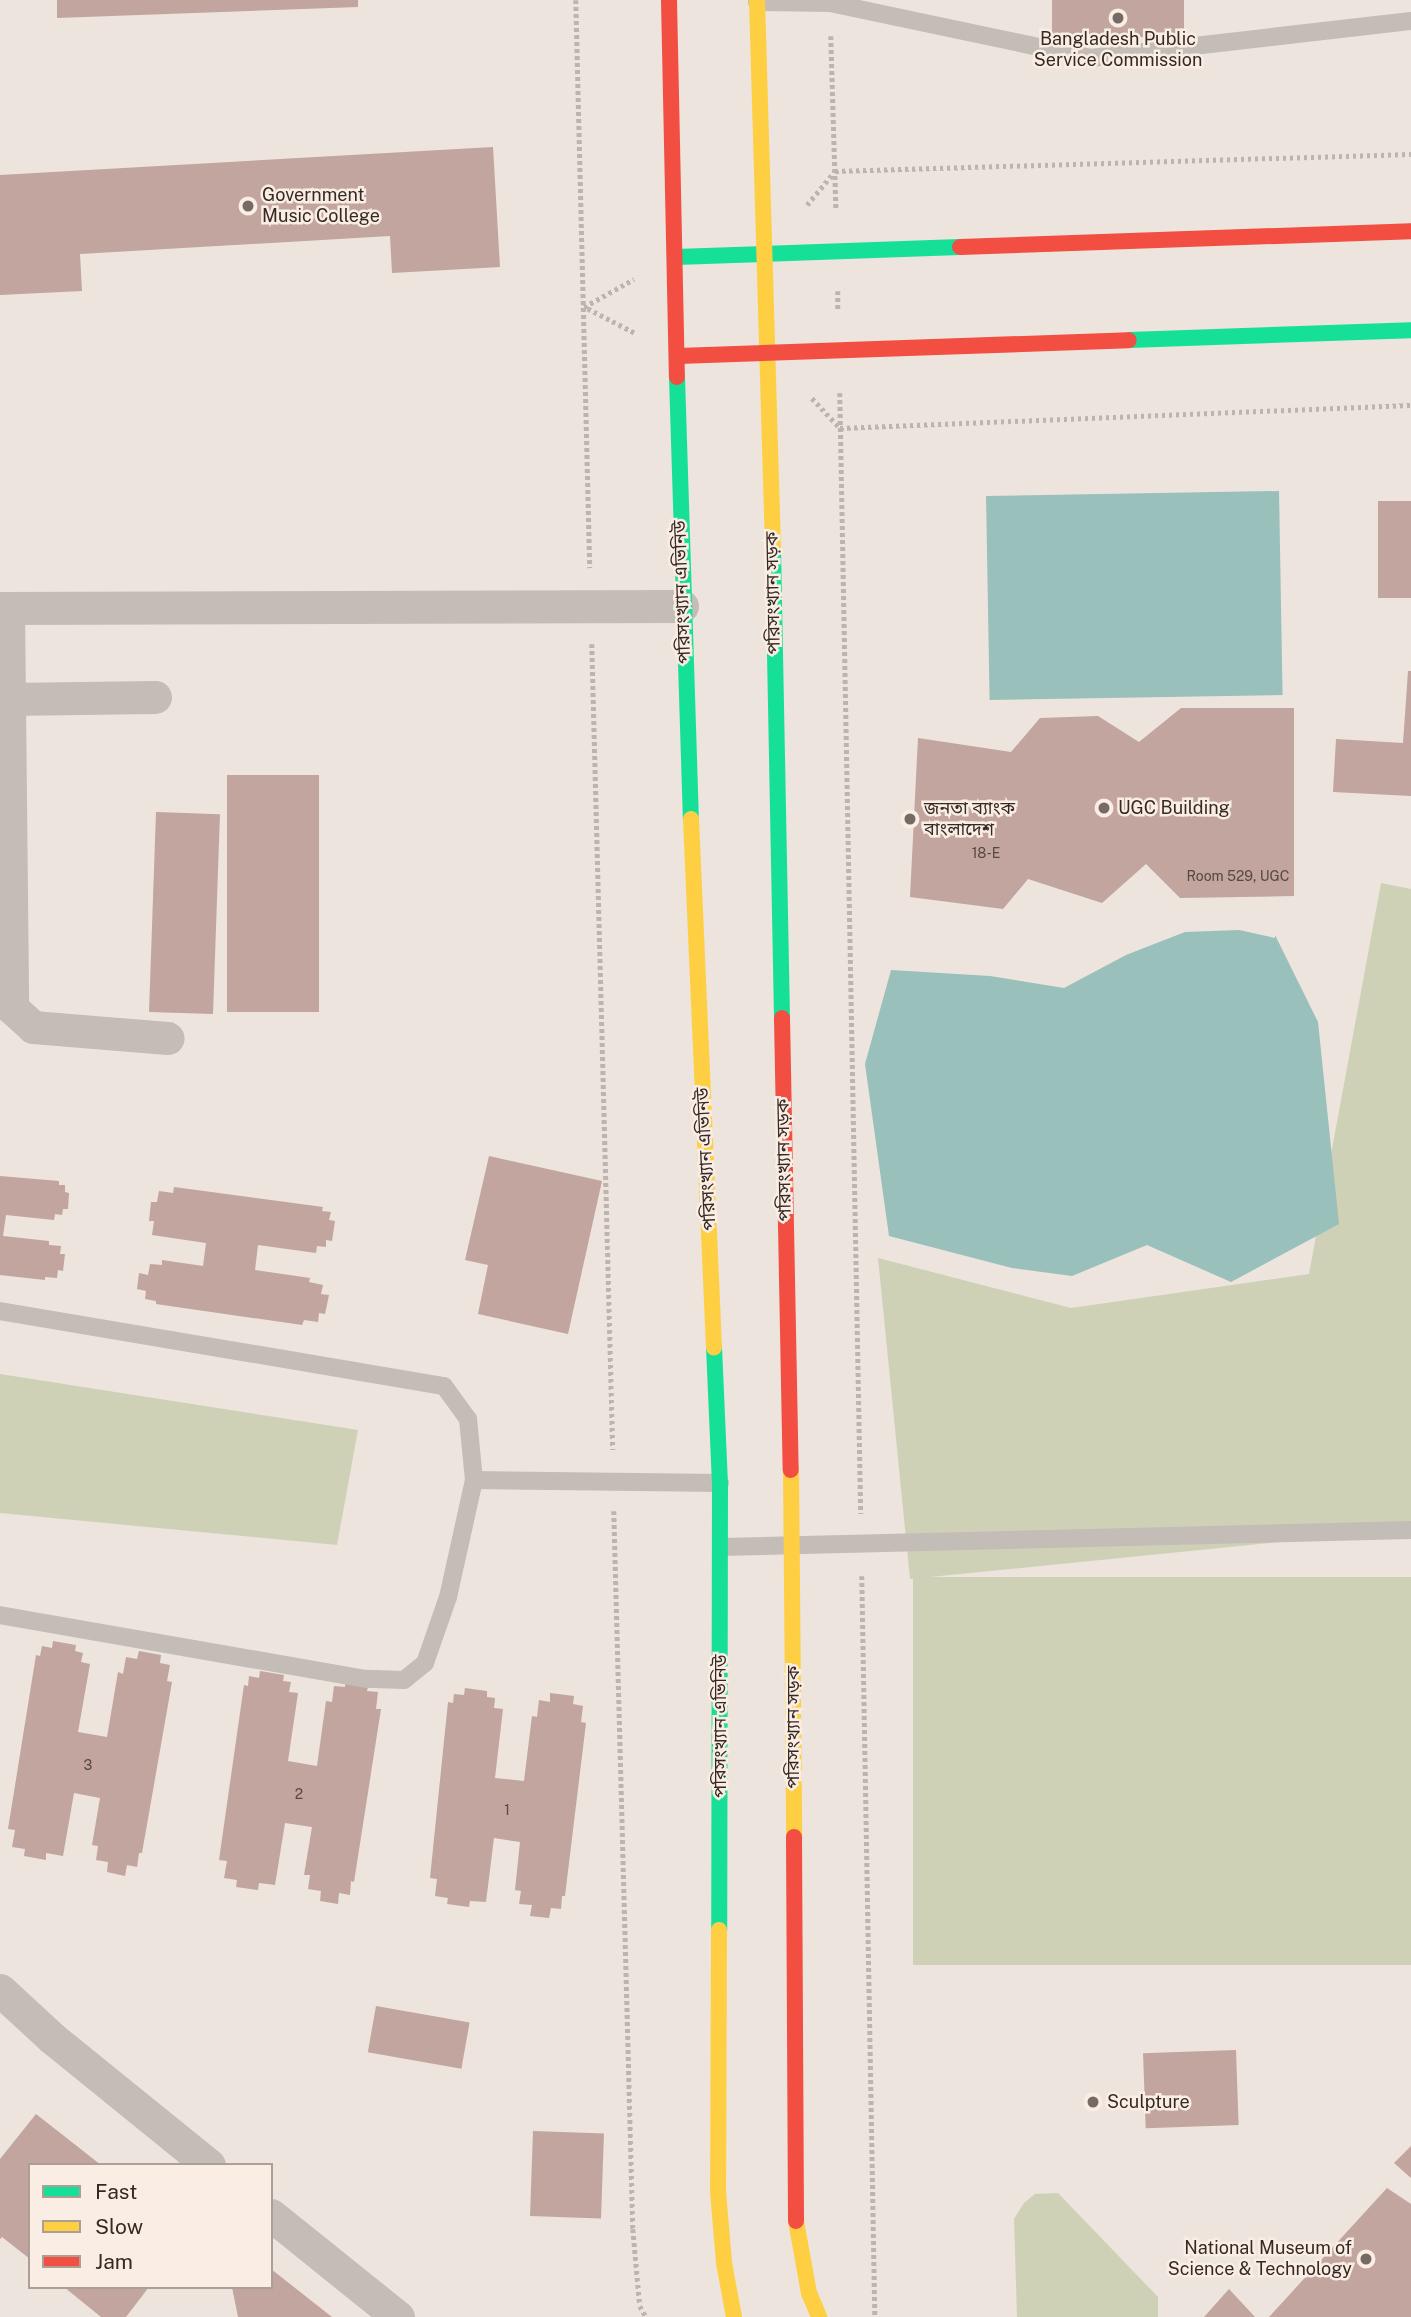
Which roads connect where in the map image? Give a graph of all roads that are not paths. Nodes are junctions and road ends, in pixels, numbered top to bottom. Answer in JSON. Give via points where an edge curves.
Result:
{"nodes":[{"id":1,"x":669,"y":0,"type":"edge"},
{"id":2,"x":757,"y":1,"type":"edge"},
{"id":3,"x":1411,"y":21,"type":"edge"},
{"id":4,"x":1411,"y":231,"type":"edge"},
{"id":5,"x":766,"y":254,"type":"junction"},
{"id":6,"x":676,"y":257,"type":"junction"},
{"id":7,"x":1411,"y":330,"type":"edge"},
{"id":8,"x":769,"y":353,"type":"junction"},
{"id":9,"x":678,"y":356,"type":"junction"},
{"id":10,"x":682,"y":606,"type":"junction"},
{"id":11,"x":4,"y":608,"type":"edge"},
{"id":12,"x":155,"y":697,"type":"dead end"},
{"id":13,"x":8,"y":699,"type":"junction"},
{"id":14,"x":168,"y":1038,"type":"dead end"},
{"id":15,"x":0,"y":1311,"type":"edge"},
{"id":16,"x":474,"y":1480,"type":"junction"},
{"id":17,"x":720,"y":1483,"type":"junction"},
{"id":18,"x":1411,"y":1530,"type":"edge"},
{"id":19,"x":721,"y":1547,"type":"junction"},
{"id":20,"x":792,"y":1547,"type":"junction"},
{"id":21,"x":0,"y":1615,"type":"edge"},
{"id":22,"x":0,"y":1990,"type":"edge"},
{"id":23,"x":207,"y":2163,"type":"edge"},
{"id":24,"x":273,"y":2217,"type":"edge"},
{"id":25,"x":398,"y":2317,"type":"edge"},
{"id":26,"x":734,"y":2317,"type":"edge"},
{"id":27,"x":818,"y":2317,"type":"edge"}],
"edges":[{"from":1,"to":6,"type":"street","name":"পরিসংখ্যান এভিনিউ"},
{"from":2,"to":3,"type":"lane","via":[[830,3],[1090,58]]},
{"from":2,"to":5,"type":"street","name":"পরিসংখ্যান সড়ক"},
{"from":4,"to":5,"type":"street"},
{"from":5,"to":6,"type":"street"},
{"from":5,"to":8,"type":"street","name":"পরিসংখ্যান সড়ক"},
{"from":6,"to":9,"type":"street","name":"পরিসংখ্যান এভিনিউ"},
{"from":7,"to":8,"type":"street"},
{"from":8,"to":9,"type":"street"},
{"from":8,"to":20,"type":"street","name":"পরিসংখ্যান সড়ক"},
{"from":9,"to":10,"type":"street","name":"পরিসংখ্যান এভিনিউ"},
{"from":10,"to":11,"type":"street"},
{"from":10,"to":17,"type":"street","name":"পরিসংখ্যান এভিনিউ"},
{"from":11,"to":13,"type":"street"},
{"from":12,"to":13,"type":"street"},
{"from":13,"to":14,"type":"street","via":[[12,1008],[33,1027]]},
{"from":15,"to":16,"type":"lane","via":[[444,1386],[468,1419]]},
{"from":16,"to":17,"type":"lane"},
{"from":16,"to":21,"type":"lane","via":[[448,1597],[430,1650],[425,1663],[404,1680],[366,1679]]},
{"from":17,"to":19,"type":"street","name":"পরিসংখ্যান এভিনিউ"},
{"from":18,"to":20,"type":"lane"},
{"from":19,"to":20,"type":"lane"},
{"from":19,"to":26,"type":"street","name":"পরিসংখ্যান এভিনিউ","via":[[718,2191]]},
{"from":20,"to":27,"type":"street","name":"পরিসংখ্যান সড়ক","via":[[796,2218],[808,2293]]},
{"from":22,"to":23,"type":"street"},
{"from":24,"to":25,"type":"street"}]}
